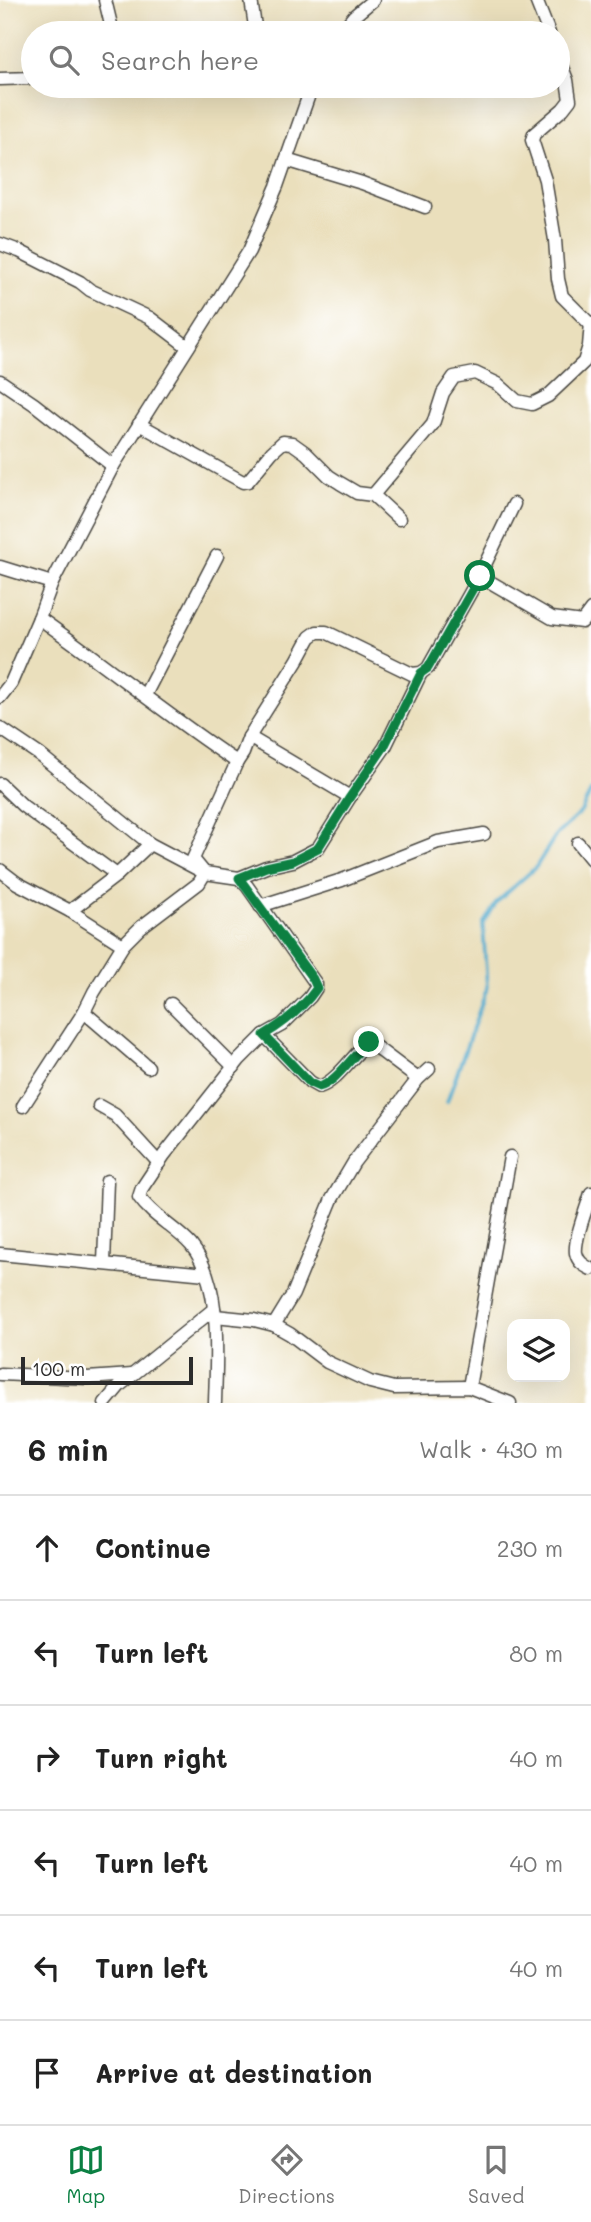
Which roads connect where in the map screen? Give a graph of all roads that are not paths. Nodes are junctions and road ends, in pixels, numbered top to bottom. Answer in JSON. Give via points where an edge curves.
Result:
{"nodes":[{"id":1,"x":105,"y":0,"type":"edge"},
{"id":2,"x":251,"y":0,"type":"edge"},
{"id":3,"x":536,"y":0,"type":"edge"},
{"id":4,"x":369,"y":1,"type":"edge"},
{"id":5,"x":110,"y":21,"type":"edge"},
{"id":6,"x":254,"y":21,"type":"edge"},
{"id":7,"x":351,"y":21,"type":"edge"},
{"id":8,"x":544,"y":21,"type":"edge"},
{"id":9,"x":21,"y":78,"type":"edge"},
{"id":10,"x":0,"y":79,"type":"edge"},
{"id":11,"x":570,"y":89,"type":"edge"},
{"id":12,"x":308,"y":98,"type":"edge"},
{"id":13,"x":286,"y":160,"type":"junction"},
{"id":14,"x":425,"y":207,"type":"dead end"},
{"id":15,"x":0,"y":244,"type":"edge"},
{"id":16,"x":590,"y":324,"type":"edge"},
{"id":17,"x":188,"y":347,"type":"junction"},
{"id":18,"x":0,"y":382,"type":"edge"},
{"id":19,"x":139,"y":424,"type":"junction"},
{"id":20,"x":113,"y":466,"type":"junction"},
{"id":21,"x":373,"y":495,"type":"junction"},
{"id":22,"x":514,"y":504,"type":"dead end"},
{"id":23,"x":399,"y":519,"type":"dead end"},
{"id":24,"x":217,"y":556,"type":"dead end"},
{"id":25,"x":0,"y":567,"type":"edge"},
{"id":26,"x":480,"y":576,"type":"junction"},
{"id":27,"x":52,"y":583,"type":"junction"},
{"id":28,"x":591,"y":610,"type":"edge"},
{"id":29,"x":39,"y":618,"type":"junction"},
{"id":30,"x":421,"y":673,"type":"junction"},
{"id":31,"x":145,"y":695,"type":"junction"},
{"id":32,"x":0,"y":697,"type":"edge"},
{"id":33,"x":0,"y":728,"type":"edge"},
{"id":34,"x":249,"y":737,"type":"junction"},
{"id":35,"x":237,"y":762,"type":"junction"},
{"id":36,"x":0,"y":784,"type":"edge"},
{"id":37,"x":350,"y":797,"type":"junction"},
{"id":38,"x":484,"y":834,"type":"dead end"},
{"id":39,"x":578,"y":843,"type":"dead end"},
{"id":40,"x":149,"y":844,"type":"junction"},
{"id":41,"x":591,"y":859,"type":"edge"},
{"id":42,"x":0,"y":870,"type":"edge"},
{"id":43,"x":205,"y":873,"type":"junction"},
{"id":44,"x":117,"y":875,"type":"junction"},
{"id":45,"x":239,"y":878,"type":"junction"},
{"id":46,"x":260,"y":906,"type":"junction"},
{"id":47,"x":70,"y":911,"type":"junction"},
{"id":48,"x":123,"y":945,"type":"junction"},
{"id":49,"x":171,"y":1004,"type":"dead end"},
{"id":50,"x":84,"y":1012,"type":"junction"},
{"id":51,"x":264,"y":1035,"type":"junction"},
{"id":52,"x":148,"y":1066,"type":"dead end"},
{"id":53,"x":234,"y":1067,"type":"junction"},
{"id":54,"x":429,"y":1069,"type":"dead end"},
{"id":55,"x":418,"y":1079,"type":"junction"},
{"id":56,"x":23,"y":1106,"type":"dead end"},
{"id":57,"x":99,"y":1106,"type":"dead end"},
{"id":58,"x":510,"y":1157,"type":"dead end"},
{"id":59,"x":159,"y":1163,"type":"junction"},
{"id":60,"x":107,"y":1181,"type":"dead end"},
{"id":61,"x":591,"y":1193,"type":"edge"},
{"id":62,"x":0,"y":1254,"type":"edge"},
{"id":63,"x":104,"y":1263,"type":"junction"},
{"id":64,"x":591,"y":1269,"type":"edge"},
{"id":65,"x":206,"y":1274,"type":"junction"},
{"id":66,"x":215,"y":1312,"type":"junction"},
{"id":67,"x":274,"y":1325,"type":"junction"},
{"id":68,"x":0,"y":1374,"type":"edge"},
{"id":69,"x":132,"y":1375,"type":"junction"},
{"id":70,"x":469,"y":1387,"type":"junction"},
{"id":71,"x":105,"y":1403,"type":"edge"},
{"id":72,"x":215,"y":1403,"type":"edge"},
{"id":73,"x":510,"y":1403,"type":"edge"}],
"edges":[{"from":1,"to":5,"type":"street"},
{"from":2,"to":6,"type":"street"},
{"from":3,"to":8,"type":"street"},
{"from":4,"to":7,"type":"street"},
{"from":9,"to":10,"type":"street"},
{"from":11,"to":16,"type":"street","via":[[570,100],[532,141],[545,180],[562,296]]},
{"from":12,"to":13,"type":"street"},
{"from":13,"to":14,"type":"street"},
{"from":13,"to":17,"type":"street","via":[[249,251]]},
{"from":15,"to":17,"type":"street","via":[[150,318]]},
{"from":16,"to":21,"type":"street","via":[[584,362],[548,396],[531,404],[517,401],[498,384],[475,373],[454,377],[443,393],[433,424]]},
{"from":17,"to":19,"type":"street"},
{"from":18,"to":20,"type":"street"},
{"from":19,"to":20,"type":"street"},
{"from":19,"to":21,"type":"street","via":[[238,481],[248,481],[283,442],[292,443],[329,476],[357,493]]},
{"from":20,"to":27,"type":"street"},
{"from":21,"to":23,"type":"street"},
{"from":22,"to":26,"type":"street"},
{"from":24,"to":31,"type":"street"},
{"from":25,"to":27,"type":"street"},
{"from":26,"to":28,"type":"street","via":[[552,618],[582,622]]},
{"from":26,"to":30,"type":"street"},
{"from":27,"to":29,"type":"street"},
{"from":29,"to":31,"type":"street"},
{"from":29,"to":32,"type":"street"},
{"from":30,"to":34,"type":"street","via":[[412,674],[326,632],[317,632],[310,636]]},
{"from":30,"to":37,"type":"street","via":[[384,747]]},
{"from":31,"to":35,"type":"street"},
{"from":33,"to":40,"type":"street"},
{"from":34,"to":35,"type":"street"},
{"from":34,"to":37,"type":"street"},
{"from":35,"to":43,"type":"street","via":[[193,859]]},
{"from":36,"to":44,"type":"street"},
{"from":37,"to":45,"type":"street","via":[[318,848]]},
{"from":38,"to":46,"type":"street","via":[[438,842]]},
{"from":39,"to":41,"type":"street"},
{"from":40,"to":43,"type":"street"},
{"from":40,"to":44,"type":"street"},
{"from":42,"to":47,"type":"street"},
{"from":43,"to":45,"type":"street"},
{"from":43,"to":48,"type":"street","via":[[199,883]]},
{"from":44,"to":47,"type":"street"},
{"from":45,"to":46,"type":"street"},
{"from":46,"to":51,"type":"street","via":[[317,988],[282,1024]]},
{"from":47,"to":48,"type":"street"},
{"from":48,"to":50,"type":"street"},
{"from":49,"to":53,"type":"street"},
{"from":50,"to":52,"type":"street"},
{"from":50,"to":56,"type":"street"},
{"from":51,"to":53,"type":"street"},
{"from":51,"to":55,"type":"street","via":[[319,1087],[330,1082],[369,1042]]},
{"from":53,"to":59,"type":"street"},
{"from":54,"to":55,"type":"street"},
{"from":55,"to":67,"type":"street","via":[[354,1162],[332,1199],[293,1294]]},
{"from":57,"to":59,"type":"street","via":[[115,1115]]},
{"from":58,"to":70,"type":"street"},
{"from":59,"to":65,"type":"street","via":[[139,1197],[190,1244]]},
{"from":60,"to":63,"type":"street"},
{"from":61,"to":64,"type":"street","via":[[576,1254],[580,1263]]},
{"from":62,"to":63,"type":"street"},
{"from":63,"to":65,"type":"street"},
{"from":65,"to":66,"type":"street"},
{"from":66,"to":67,"type":"street"},
{"from":66,"to":69,"type":"street"},
{"from":66,"to":72,"type":"street"},
{"from":67,"to":70,"type":"street","via":[[327,1362],[370,1382],[394,1388]]},
{"from":68,"to":69,"type":"street"},
{"from":69,"to":71,"type":"street"},
{"from":70,"to":73,"type":"street"}]}
